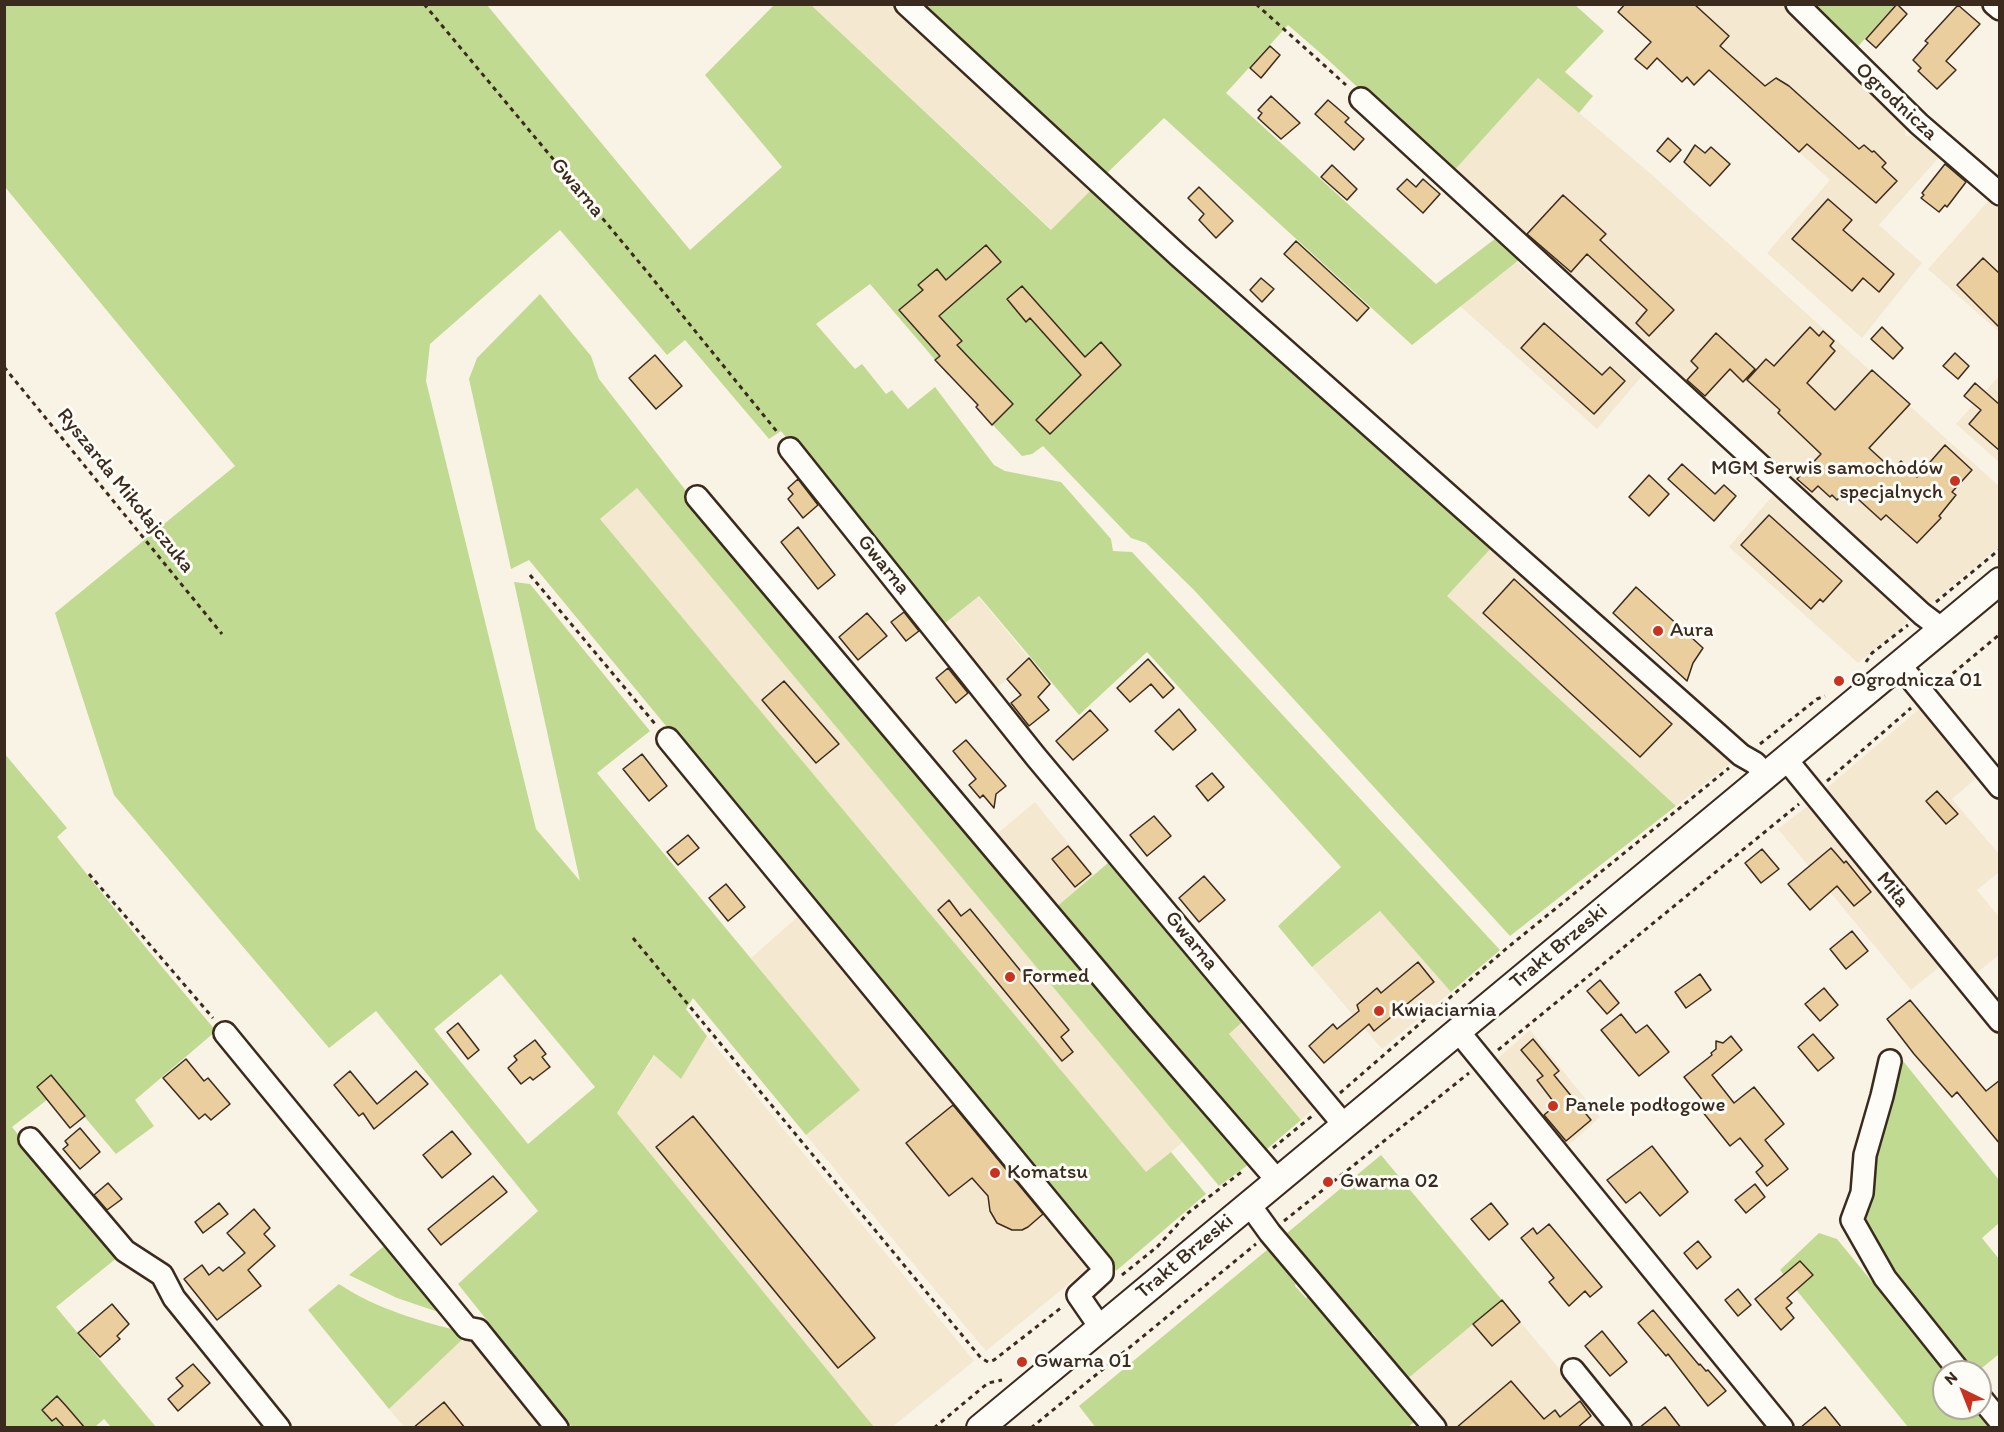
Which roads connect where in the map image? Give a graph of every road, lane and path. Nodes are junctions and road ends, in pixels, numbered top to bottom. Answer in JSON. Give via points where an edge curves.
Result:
{"nodes":[{"id":1,"x":424,"y":4,"type":"edge"},
{"id":2,"x":906,"y":4,"type":"edge"},
{"id":3,"x":1256,"y":4,"type":"edge"},
{"id":4,"x":1797,"y":4,"type":"edge"},
{"id":5,"x":1994,"y":4,"type":"edge"},
{"id":6,"x":2000,"y":9,"type":"edge"},
{"id":7,"x":1361,"y":99,"type":"joint"},
{"id":8,"x":2000,"y":195,"type":"edge"},
{"id":9,"x":4,"y":367,"type":"edge"},
{"id":10,"x":790,"y":449,"type":"joint"},
{"id":11,"x":697,"y":497,"type":"dead end"},
{"id":12,"x":2000,"y":549,"type":"edge"},
{"id":13,"x":530,"y":574,"type":"dead end"},
{"id":14,"x":2000,"y":581,"type":"edge"},
{"id":15,"x":1922,"y":614,"type":"junction"},
{"id":16,"x":1942,"y":629,"type":"junction"},
{"id":17,"x":222,"y":634,"type":"dead end"},
{"id":18,"x":2000,"y":634,"type":"edge"},
{"id":19,"x":1899,"y":664,"type":"junction"},
{"id":20,"x":1861,"y":669,"type":"dead end"},
{"id":21,"x":1832,"y":694,"type":"dead end"},
{"id":22,"x":1924,"y":697,"type":"junction"},
{"id":23,"x":668,"y":739,"type":"joint"},
{"id":24,"x":1744,"y":757,"type":"junction"},
{"id":25,"x":1785,"y":758,"type":"junction"},
{"id":26,"x":1766,"y":775,"type":"junction"},
{"id":27,"x":2000,"y":787,"type":"edge"},
{"id":28,"x":1813,"y":793,"type":"junction"},
{"id":29,"x":89,"y":874,"type":"dead end"},
{"id":30,"x":633,"y":938,"type":"dead end"},
{"id":31,"x":2000,"y":1022,"type":"edge"},
{"id":32,"x":1458,"y":1030,"type":"junction"},
{"id":33,"x":225,"y":1033,"type":"joint"},
{"id":34,"x":1890,"y":1061,"type":"dead end"},
{"id":35,"x":1483,"y":1062,"type":"junction"},
{"id":36,"x":1328,"y":1104,"type":"junction"},
{"id":37,"x":1344,"y":1125,"type":"junction"},
{"id":38,"x":30,"y":1138,"type":"dead end"},
{"id":39,"x":1259,"y":1159,"type":"junction"},
{"id":40,"x":1277,"y":1180,"type":"junction"},
{"id":41,"x":1249,"y":1204,"type":"junction"},
{"id":42,"x":1120,"y":1275,"type":"dead end"},
{"id":43,"x":1077,"y":1294,"type":"junction"},
{"id":44,"x":1101,"y":1327,"type":"junction"},
{"id":45,"x":1950,"y":1360,"type":"edge"},
{"id":46,"x":1573,"y":1370,"type":"dead end"},
{"id":47,"x":1007,"y":1378,"type":"dead end"},
{"id":48,"x":279,"y":1428,"type":"edge"},
{"id":49,"x":557,"y":1428,"type":"edge"},
{"id":50,"x":934,"y":1428,"type":"edge"},
{"id":51,"x":980,"y":1428,"type":"edge"},
{"id":52,"x":1435,"y":1428,"type":"edge"},
{"id":53,"x":1620,"y":1428,"type":"edge"},
{"id":54,"x":1782,"y":1428,"type":"edge"}],
"edges":[{"from":1,"to":10,"type":"path","name":"Gwarna"},
{"from":2,"to":24,"type":"street","via":[[1179,256]]},
{"from":3,"to":7,"type":"path"},
{"from":4,"to":8,"type":"street","name":"Ogrodnicza","via":[[1919,124]]},
{"from":5,"to":6,"type":"street"},
{"from":7,"to":15,"type":"street"},
{"from":9,"to":17,"type":"path","name":"Ryszarda Mikołajczuka"},
{"from":10,"to":36,"type":"street","name":"Gwarna","via":[[1036,757]]},
{"from":11,"to":39,"type":"street"},
{"from":12,"to":15,"type":"path"},
{"from":13,"to":23,"type":"path"},
{"from":14,"to":16,"type":"main road","name":"Trakt Brzeski"},
{"from":15,"to":16,"type":"street"},
{"from":15,"to":20,"type":"path","via":[[1872,653]]},
{"from":16,"to":19,"type":"main road","name":"Trakt Brzeski"},
{"from":18,"to":22,"type":"path"},
{"from":19,"to":22,"type":"street"},
{"from":19,"to":25,"type":"main road","name":"Trakt Brzeski"},
{"from":21,"to":24,"type":"path","via":[[1816,699]]},
{"from":22,"to":27,"type":"street"},
{"from":22,"to":28,"type":"path"},
{"from":23,"to":43,"type":"street","via":[[1102,1266],[1102,1273]]},
{"from":24,"to":26,"type":"street"},
{"from":24,"to":36,"type":"path","via":[[1507,948]]},
{"from":25,"to":26,"type":"main road","name":"Trakt Brzeski"},
{"from":25,"to":28,"type":"street","name":"Miła"},
{"from":26,"to":32,"type":"main road","name":"Trakt Brzeski"},
{"from":28,"to":31,"type":"street","name":"Miła"},
{"from":28,"to":35,"type":"path"},
{"from":29,"to":33,"type":"path"},
{"from":30,"to":43,"type":"path","via":[[981,1358],[994,1360]]},
{"from":32,"to":35,"type":"street"},
{"from":32,"to":37,"type":"main road","name":"Trakt Brzeski"},
{"from":33,"to":49,"type":"street","via":[[467,1328],[478,1330]]},
{"from":34,"to":45,"type":"street","via":[[1865,1155],[1862,1193],[1851,1220],[1885,1278]]},
{"from":35,"to":54,"type":"street"},
{"from":36,"to":37,"type":"street","name":"Gwarna"},
{"from":36,"to":39,"type":"path"},
{"from":37,"to":40,"type":"main road","name":"Trakt Brzeski"},
{"from":38,"to":48,"type":"street","via":[[125,1251],[162,1275],[174,1298]]},
{"from":39,"to":40,"type":"street"},
{"from":39,"to":42,"type":"path","via":[[1188,1213],[1157,1247]]},
{"from":40,"to":41,"type":"main road","name":"Trakt Brzeski"},
{"from":41,"to":44,"type":"main road","name":"Trakt Brzeski"},
{"from":41,"to":52,"type":"street"},
{"from":43,"to":44,"type":"street"},
{"from":44,"to":51,"type":"main road","name":"Trakt Brzeski"},
{"from":46,"to":53,"type":"street"},
{"from":47,"to":50,"type":"path","via":[[988,1383]]}]}
